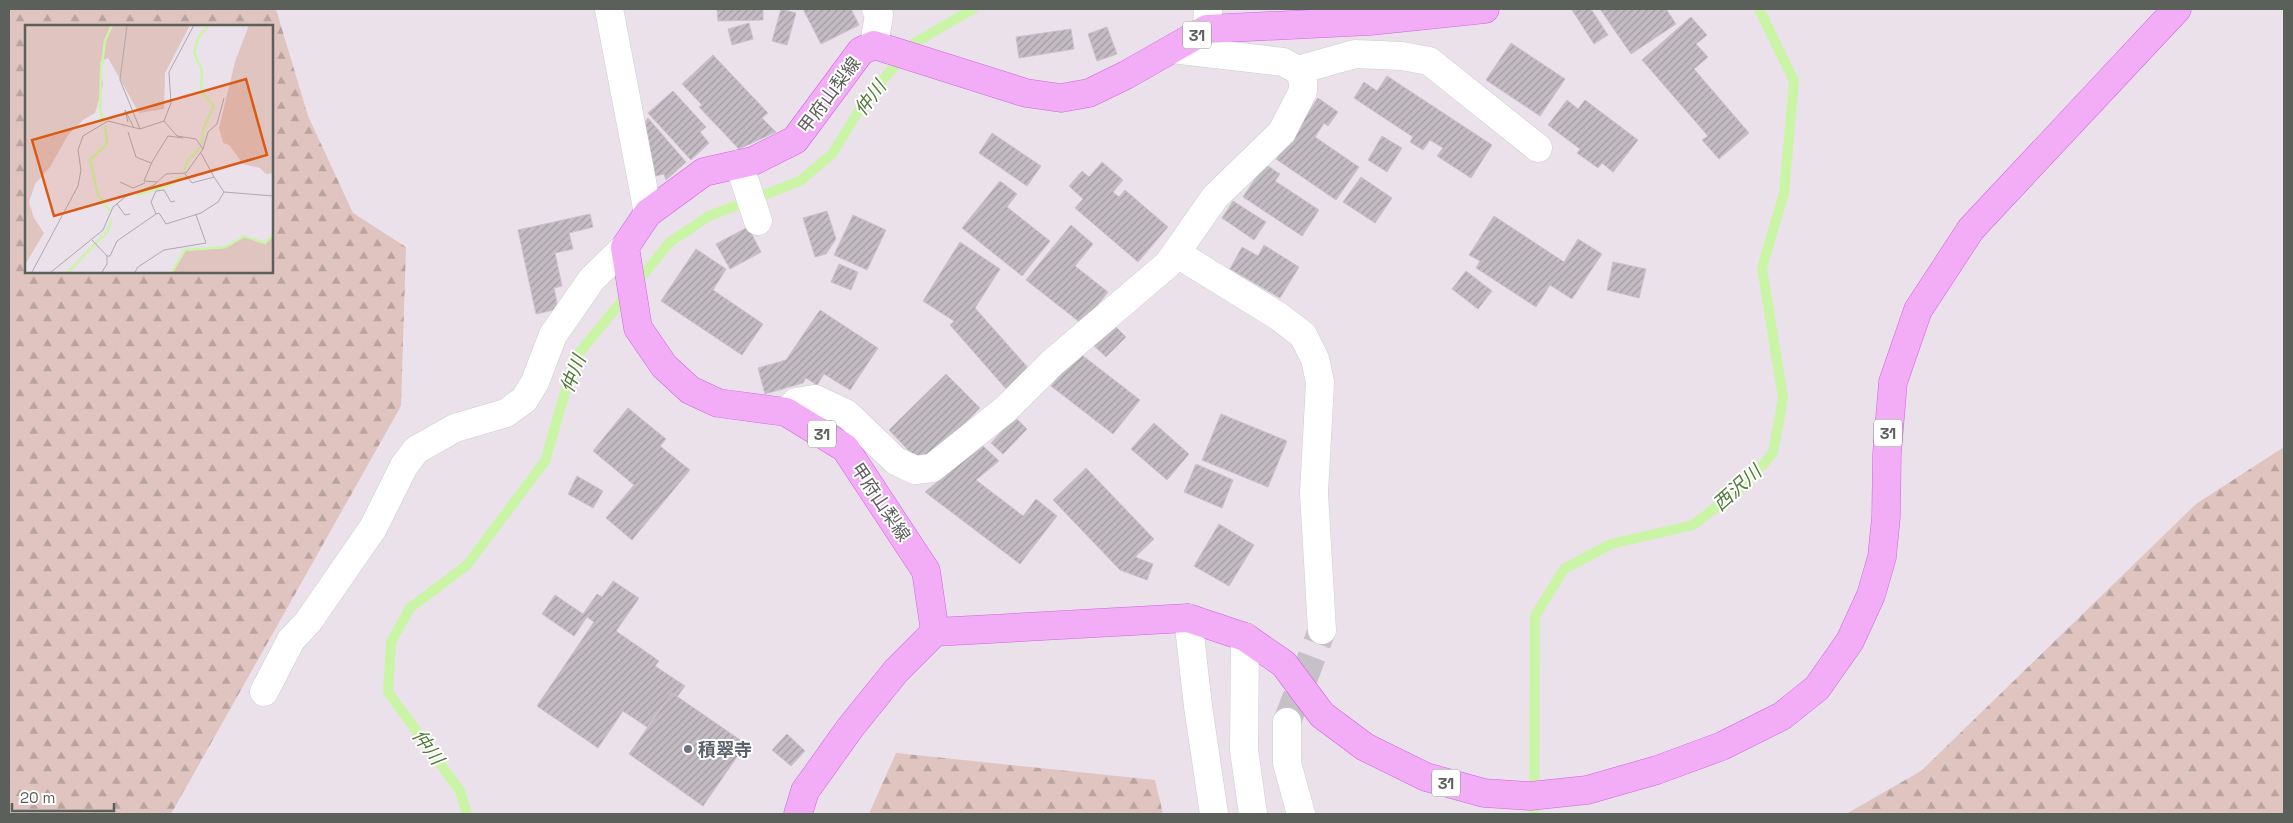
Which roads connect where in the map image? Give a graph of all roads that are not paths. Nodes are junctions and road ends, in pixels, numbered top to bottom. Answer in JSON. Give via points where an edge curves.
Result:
{"nodes":[{"id":1,"x":609,"y":9,"type":"edge"},
{"id":2,"x":876,"y":9,"type":"edge"},
{"id":3,"x":1485,"y":9,"type":"edge"},
{"id":4,"x":2177,"y":9,"type":"edge"},
{"id":5,"x":1208,"y":18,"type":"edge"},
{"id":6,"x":880,"y":46,"type":"junction"},
{"id":7,"x":1172,"y":49,"type":"junction"},
{"id":8,"x":1298,"y":70,"type":"junction"},
{"id":9,"x":1538,"y":148,"type":"dead end"},
{"id":10,"x":741,"y":171,"type":"junction"},
{"id":11,"x":648,"y":213,"type":"junction"},
{"id":12,"x":758,"y":221,"type":"dead end"},
{"id":13,"x":1176,"y":253,"type":"junction"},
{"id":14,"x":626,"y":254,"type":"junction"},
{"id":15,"x":786,"y":412,"type":"junction"},
{"id":16,"x":1188,"y":618,"type":"junction"},
{"id":17,"x":1322,"y":630,"type":"tunnel mouth"},
{"id":18,"x":935,"y":632,"type":"junction"},
{"id":19,"x":1245,"y":637,"type":"junction"},
{"id":20,"x":264,"y":692,"type":"dead end"},
{"id":21,"x":1287,"y":722,"type":"tunnel mouth"},
{"id":22,"x":798,"y":814,"type":"edge"},
{"id":23,"x":1214,"y":814,"type":"edge"},
{"id":24,"x":1253,"y":814,"type":"edge"},
{"id":25,"x":1302,"y":814,"type":"edge"}],
"edges":[{"from":1,"to":11,"type":"street"},
{"from":2,"to":6,"type":"street"},
{"from":3,"to":5,"type":"main road","number":"31","via":[[1370,21]]},
{"from":4,"to":19,"type":"main road","number":"31","via":[[1971,229],[1918,310],[1893,382],[1882,557],[1870,595],[1850,641],[1816,688],[1782,716],[1722,746],[1657,770],[1587,790],[1530,796],[1484,793],[1426,777],[1365,747],[1322,715],[1284,664]]},
{"from":5,"to":7,"type":"main road","number":"31"},
{"from":6,"to":7,"type":"main road","number":"31","via":[[1026,93],[1061,98],[1089,93]]},
{"from":6,"to":10,"type":"main road","name":"甲府山梨線","via":[[861,51],[794,140],[753,161]]},
{"from":7,"to":8,"type":"street","via":[[1283,62]]},
{"from":8,"to":9,"type":"street","via":[[1355,54],[1429,61]]},
{"from":8,"to":13,"type":"street","via":[[1303,80],[1303,91],[1282,132],[1215,197]]},
{"from":10,"to":11,"type":"main road","name":"甲府山梨線","via":[[704,172]]},
{"from":10,"to":12,"type":"street"},
{"from":11,"to":14,"type":"main road","name":"甲府山梨線"},
{"from":13,"to":15,"type":"street","via":[[1168,264],[1052,363],[1006,409],[932,468],[915,470],[896,461],[847,414],[815,399],[796,402]]},
{"from":13,"to":17,"type":"street","via":[[1278,316],[1303,335],[1315,358],[1320,382],[1314,494]]},
{"from":14,"to":15,"type":"main road","name":"甲府山梨線","number":"31","via":[[638,328],[664,366],[690,390],[718,403]]},
{"from":14,"to":20,"type":"street","via":[[592,279],[553,335],[536,382],[524,400],[506,413],[455,428],[416,450],[404,466],[373,528],[292,640]]},
{"from":15,"to":18,"type":"main road","name":"甲府山梨線","number":"31","via":[[845,448],[871,486],[926,570]]},
{"from":16,"to":18,"type":"main road","number":"31"},
{"from":16,"to":19,"type":"main road","number":"31"},
{"from":16,"to":23,"type":"street"},
{"from":18,"to":22,"type":"main road","via":[[896,671],[850,728],[805,791]]},
{"from":19,"to":24,"type":"street","via":[[1244,750]]},
{"from":21,"to":25,"type":"street","via":[[1287,763]]}]}
